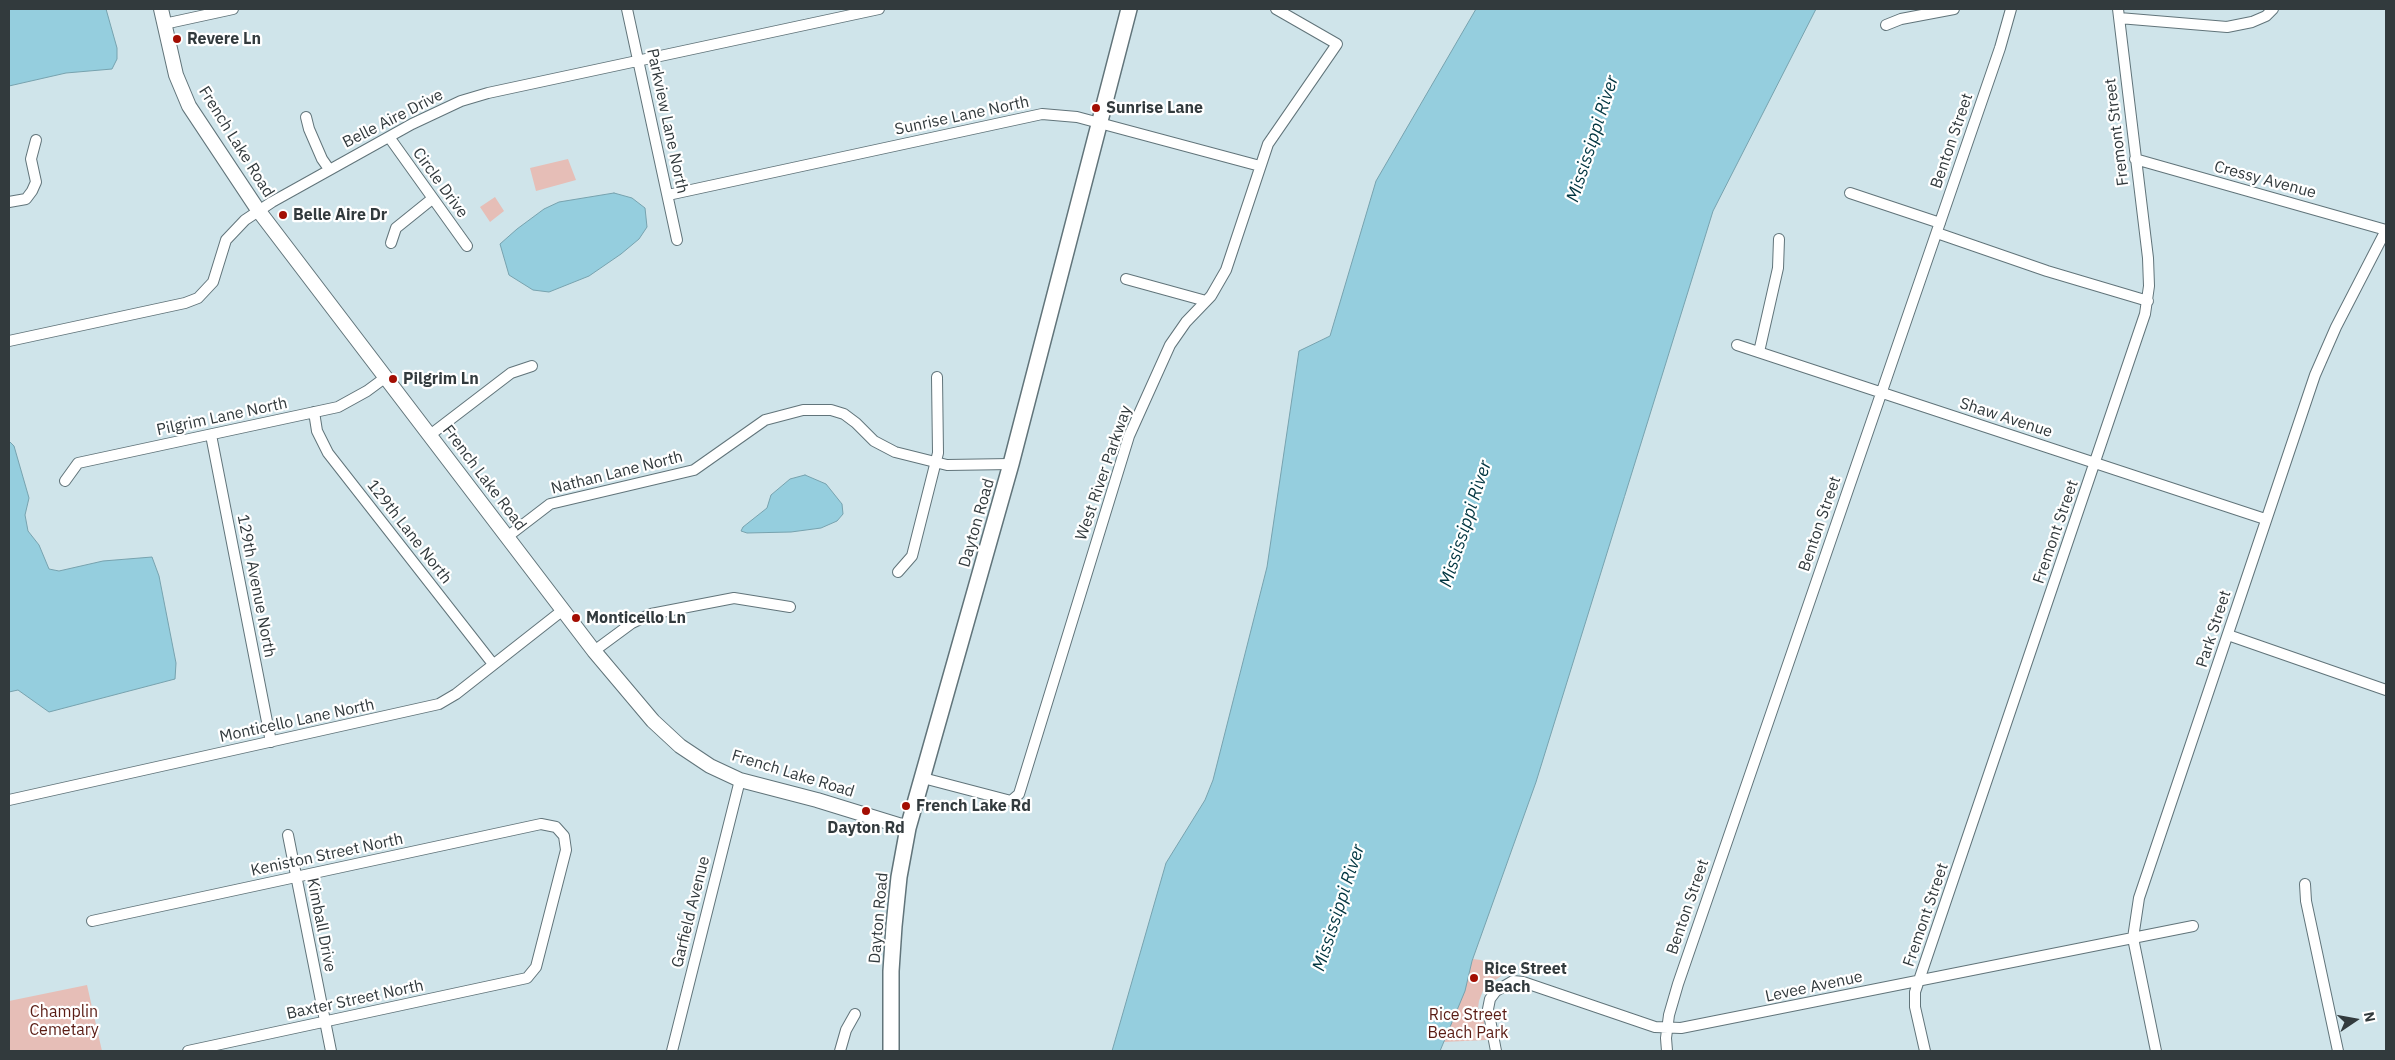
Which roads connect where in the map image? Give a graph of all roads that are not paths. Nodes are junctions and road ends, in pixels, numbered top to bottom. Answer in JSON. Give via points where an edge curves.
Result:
{"nodes":[{"id":1,"x":161,"y":9,"type":"edge"},
{"id":2,"x":232,"y":9,"type":"edge"},
{"id":3,"x":627,"y":9,"type":"edge"},
{"id":4,"x":879,"y":9,"type":"edge"},
{"id":5,"x":1129,"y":9,"type":"edge"},
{"id":6,"x":1276,"y":9,"type":"edge"},
{"id":7,"x":1954,"y":9,"type":"edge"},
{"id":8,"x":2011,"y":9,"type":"edge"},
{"id":9,"x":2273,"y":9,"type":"edge"},
{"id":10,"x":2118,"y":13,"type":"edge"},
{"id":11,"x":164,"y":24,"type":"junction"},
{"id":12,"x":1886,"y":25,"type":"dead end"},
{"id":13,"x":639,"y":60,"type":"junction"},
{"id":14,"x":306,"y":118,"type":"dead end"},
{"id":15,"x":1099,"y":124,"type":"junction"},
{"id":16,"x":389,"y":137,"type":"junction"},
{"id":17,"x":36,"y":140,"type":"dead end"},
{"id":18,"x":2135,"y":159,"type":"junction"},
{"id":19,"x":1260,"y":166,"type":"junction"},
{"id":20,"x":329,"y":169,"type":"junction"},
{"id":21,"x":1850,"y":193,"type":"dead end"},
{"id":22,"x":668,"y":195,"type":"junction"},
{"id":23,"x":432,"y":199,"type":"junction"},
{"id":24,"x":9,"y":202,"type":"edge"},
{"id":25,"x":258,"y":210,"type":"junction"},
{"id":26,"x":1938,"y":228,"type":"junction"},
{"id":27,"x":2386,"y":230,"type":"edge"},
{"id":28,"x":1779,"y":239,"type":"dead end"},
{"id":29,"x":676,"y":240,"type":"dead end"},
{"id":30,"x":391,"y":243,"type":"dead end"},
{"id":31,"x":467,"y":246,"type":"dead end"},
{"id":32,"x":1126,"y":279,"type":"dead end"},
{"id":33,"x":1206,"y":301,"type":"junction"},
{"id":34,"x":2148,"y":301,"type":"junction"},
{"id":35,"x":9,"y":341,"type":"edge"},
{"id":36,"x":1737,"y":345,"type":"dead end"},
{"id":37,"x":1759,"y":352,"type":"junction"},
{"id":38,"x":532,"y":366,"type":"dead end"},
{"id":39,"x":386,"y":377,"type":"junction"},
{"id":40,"x":937,"y":377,"type":"dead end"},
{"id":41,"x":1881,"y":394,"type":"junction"},
{"id":42,"x":314,"y":412,"type":"junction"},
{"id":43,"x":210,"y":435,"type":"junction"},
{"id":44,"x":430,"y":435,"type":"junction"},
{"id":45,"x":936,"y":462,"type":"junction"},
{"id":46,"x":2095,"y":463,"type":"junction"},
{"id":47,"x":1012,"y":464,"type":"junction"},
{"id":48,"x":65,"y":480,"type":"dead end"},
{"id":49,"x":2265,"y":519,"type":"junction"},
{"id":50,"x":507,"y":537,"type":"junction"},
{"id":51,"x":898,"y":572,"type":"dead end"},
{"id":52,"x":790,"y":607,"type":"dead end"},
{"id":53,"x":563,"y":610,"type":"junction"},
{"id":54,"x":2228,"y":635,"type":"junction"},
{"id":55,"x":594,"y":651,"type":"junction"},
{"id":56,"x":493,"y":664,"type":"junction"},
{"id":57,"x":2386,"y":690,"type":"edge"},
{"id":58,"x":271,"y":742,"type":"junction"},
{"id":59,"x":923,"y":778,"type":"junction"},
{"id":60,"x":740,"y":780,"type":"junction"},
{"id":61,"x":9,"y":800,"type":"edge"},
{"id":62,"x":908,"y":828,"type":"junction"},
{"id":63,"x":288,"y":835,"type":"dead end"},
{"id":64,"x":297,"y":877,"type":"junction"},
{"id":65,"x":2306,"y":884,"type":"dead end"},
{"id":66,"x":92,"y":921,"type":"dead end"},
{"id":67,"x":2193,"y":926,"type":"dead end"},
{"id":68,"x":2133,"y":938,"type":"junction"},
{"id":69,"x":528,"y":978,"type":"joint"},
{"id":70,"x":1918,"y":981,"type":"junction"},
{"id":71,"x":855,"y":1014,"type":"dead end"},
{"id":72,"x":325,"y":1022,"type":"junction"},
{"id":73,"x":1667,"y":1029,"type":"junction"},
{"id":74,"x":188,"y":1051,"type":"edge"},
{"id":75,"x":331,"y":1051,"type":"edge"},
{"id":76,"x":672,"y":1051,"type":"edge"},
{"id":77,"x":840,"y":1051,"type":"edge"},
{"id":78,"x":891,"y":1051,"type":"edge"},
{"id":79,"x":1496,"y":1051,"type":"edge"},
{"id":80,"x":1667,"y":1051,"type":"edge"},
{"id":81,"x":1925,"y":1051,"type":"edge"},
{"id":82,"x":2156,"y":1051,"type":"edge"},
{"id":83,"x":2338,"y":1051,"type":"edge"}],
"edges":[{"from":1,"to":11,"type":"street","name":"French Lake Road"},
{"from":2,"to":11,"type":"street"},
{"from":3,"to":13,"type":"street","name":"Parkview Lane North"},
{"from":4,"to":13,"type":"street","name":"Belle Aire Drive"},
{"from":5,"to":15,"type":"main road","name":"Dayton Road"},
{"from":6,"to":19,"type":"street","name":"West River Parkway","via":[[1337,44],[1278,128]]},
{"from":7,"to":12,"type":"street","via":[[1901,18]]},
{"from":8,"to":26,"type":"street","name":"Benton Street"},
{"from":9,"to":10,"type":"street","via":[[2252,22],[2227,27]]},
{"from":10,"to":18,"type":"street","name":"Fremont Street"},
{"from":11,"to":25,"type":"street","name":"French Lake Road","via":[[176,75],[189,106]]},
{"from":13,"to":16,"type":"street","name":"Belle Aire Drive","via":[[488,93],[436,111]]},
{"from":13,"to":22,"type":"street","name":"Parkview Lane North"},
{"from":14,"to":20,"type":"street","via":[[308,129]]},
{"from":15,"to":19,"type":"street","name":"Sunrise Lane North"},
{"from":15,"to":22,"type":"street","name":"Sunrise Lane North","via":[[1058,114],[1024,117]]},
{"from":15,"to":47,"type":"main road","name":"Dayton Road"},
{"from":16,"to":20,"type":"street","name":"Belle Aire Drive"},
{"from":16,"to":23,"type":"street","name":"Circle Drive"},
{"from":17,"to":24,"type":"street","via":[[31,160],[36,182],[26,198]]},
{"from":18,"to":27,"type":"street","name":"Cressy Avenue"},
{"from":18,"to":34,"type":"street","name":"Fremont Street","via":[[2149,269]]},
{"from":19,"to":33,"type":"street","name":"West River Parkway","via":[[1226,270]]},
{"from":20,"to":25,"type":"street","name":"Belle Aire Drive"},
{"from":21,"to":26,"type":"street"},
{"from":22,"to":29,"type":"street","name":"Parkview Lane North"},
{"from":23,"to":30,"type":"street","via":[[396,228]]},
{"from":23,"to":31,"type":"street","name":"Circle Drive"},
{"from":25,"to":35,"type":"street","name":"Belle Aire Drive","via":[[226,240],[213,282],[198,298]]},
{"from":25,"to":39,"type":"street","name":"French Lake Road"},
{"from":26,"to":34,"type":"street","via":[[2029,265]]},
{"from":26,"to":41,"type":"street","name":"Benton Street"},
{"from":27,"to":49,"type":"street","name":"Park Street","via":[[2314,375]]},
{"from":28,"to":37,"type":"street","via":[[1778,268]]},
{"from":32,"to":33,"type":"street"},
{"from":33,"to":59,"type":"street","name":"West River Parkway","via":[[1170,345],[1128,436],[1019,794],[1011,801]]},
{"from":34,"to":46,"type":"street","name":"Fremont Street"},
{"from":36,"to":37,"type":"street","name":"Shaw Avenue"},
{"from":37,"to":41,"type":"street","name":"Shaw Avenue"},
{"from":38,"to":44,"type":"street","via":[[511,373]]},
{"from":39,"to":42,"type":"street","name":"Pilgrim Lane North","via":[[338,407]]},
{"from":39,"to":44,"type":"street","name":"French Lake Road"},
{"from":40,"to":45,"type":"street","via":[[939,439]]},
{"from":41,"to":46,"type":"street","name":"Shaw Avenue"},
{"from":41,"to":73,"type":"street","name":"Benton Street","via":[[1715,873],[1678,984]]},
{"from":42,"to":43,"type":"street","name":"Pilgrim Lane North"},
{"from":42,"to":56,"type":"street","name":"129th Lane North","via":[[328,453]]},
{"from":43,"to":48,"type":"street","name":"Pilgrim Lane North","via":[[78,464]]},
{"from":43,"to":58,"type":"street","name":"129th Avenue North"},
{"from":44,"to":50,"type":"street","name":"French Lake Road"},
{"from":45,"to":47,"type":"street","name":"Nathan Lane North","via":[[947,465]]},
{"from":45,"to":50,"type":"street","name":"Nathan Lane North","via":[[884,448],[844,414],[831,410],[803,410],[765,420],[694,470],[550,504]]},
{"from":45,"to":51,"type":"street","via":[[912,556]]},
{"from":46,"to":49,"type":"street","name":"Shaw Avenue"},
{"from":46,"to":70,"type":"street","name":"Fremont Street"},
{"from":47,"to":59,"type":"main road","name":"Dayton Road"},
{"from":49,"to":54,"type":"street","name":"Park Street"},
{"from":50,"to":53,"type":"street","name":"French Lake Road"},
{"from":52,"to":55,"type":"street","via":[[734,598],[670,609],[632,623]]},
{"from":53,"to":55,"type":"street","name":"French Lake Road"},
{"from":53,"to":56,"type":"street","name":"Monticello Lane North"},
{"from":54,"to":57,"type":"street"},
{"from":54,"to":68,"type":"street","name":"Park Street","via":[[2140,898]]},
{"from":55,"to":60,"type":"street","name":"French Lake Road","via":[[653,721],[680,746],[710,766]]},
{"from":56,"to":58,"type":"street","name":"Monticello Lane North","via":[[439,704]]},
{"from":58,"to":61,"type":"street","name":"Monticello Lane North"},
{"from":59,"to":62,"type":"main road","name":"Dayton Road"},
{"from":60,"to":62,"type":"street","name":"French Lake Road"},
{"from":60,"to":76,"type":"street","name":"Garfield Avenue"},
{"from":62,"to":78,"type":"main road","name":"Dayton Road","via":[[894,926]]},
{"from":63,"to":64,"type":"street","name":"Kimball Drive"},
{"from":64,"to":66,"type":"street","name":"Keniston Street North"},
{"from":64,"to":69,"type":"street","name":"Keniston Street North","via":[[541,824],[556,827],[564,836],[566,850],[536,968]]},
{"from":64,"to":72,"type":"street","name":"Kimball Drive"},
{"from":65,"to":83,"type":"street","via":[[2315,948]]},
{"from":67,"to":68,"type":"street","name":"Levee Avenue"},
{"from":68,"to":70,"type":"street","name":"Levee Avenue"},
{"from":68,"to":82,"type":"street","name":"Park Street"},
{"from":69,"to":72,"type":"street","name":"Baxter Street North"},
{"from":70,"to":73,"type":"street","name":"Levee Avenue","via":[[1723,1021]]},
{"from":70,"to":81,"type":"street","name":"Fremont Street","via":[[1915,1007]]},
{"from":71,"to":77,"type":"street"},
{"from":72,"to":74,"type":"street","name":"Baxter Street North"},
{"from":72,"to":75,"type":"street","name":"Kimball Drive"},
{"from":73,"to":79,"type":"street","name":"Levee Avenue","via":[[1513,981],[1496,990],[1489,1004]]},
{"from":73,"to":80,"type":"street","name":"Benton Street"}]}
